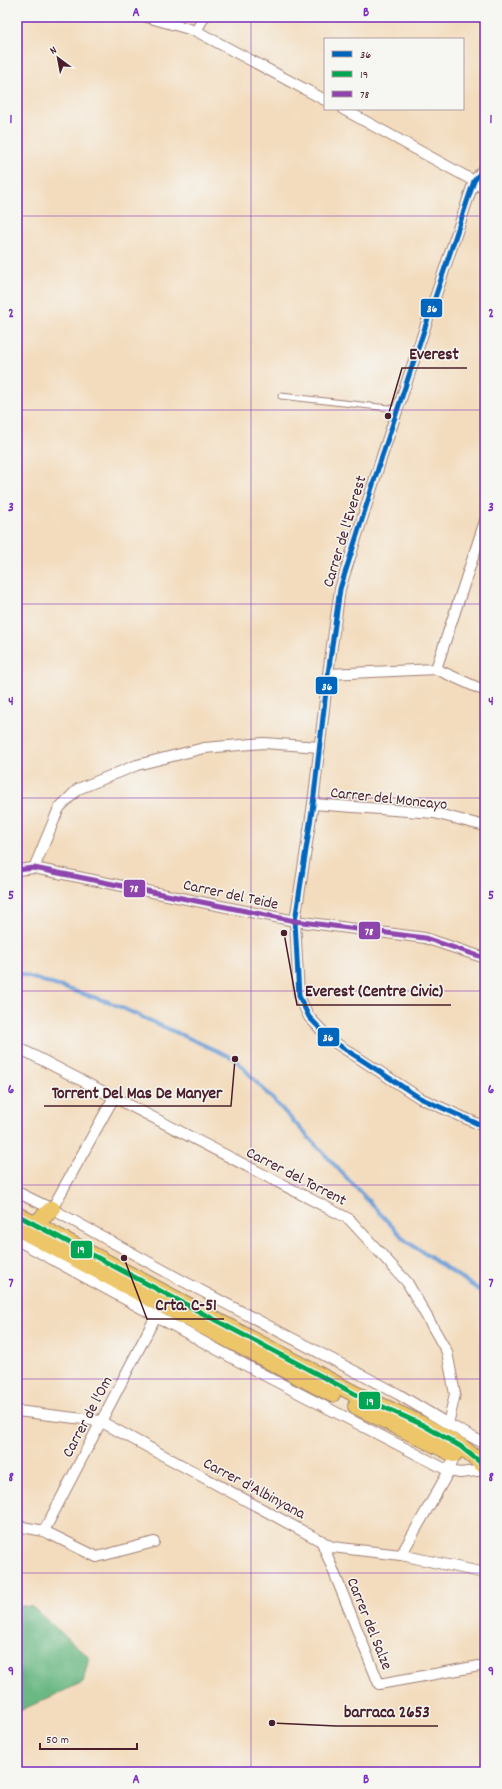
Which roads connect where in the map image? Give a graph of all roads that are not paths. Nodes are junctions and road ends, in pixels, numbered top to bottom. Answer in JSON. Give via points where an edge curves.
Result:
{"nodes":[{"id":1,"x":147,"y":17,"type":"edge"},
{"id":2,"x":204,"y":17,"type":"edge"},
{"id":3,"x":481,"y":17,"type":"edge"},
{"id":4,"x":485,"y":19,"type":"edge"},
{"id":5,"x":196,"y":31,"type":"junction"},
{"id":6,"x":324,"y":99,"type":"edge"},
{"id":7,"x":345,"y":110,"type":"edge"},
{"id":8,"x":485,"y":167,"type":"edge"},
{"id":9,"x":474,"y":181,"type":"junction"},
{"id":10,"x":485,"y":190,"type":"edge"},
{"id":11,"x":281,"y":396,"type":"dead end"},
{"id":12,"x":397,"y":409,"type":"junction"},
{"id":13,"x":485,"y":521,"type":"edge"},
{"id":14,"x":436,"y":669,"type":"junction"},
{"id":15,"x":328,"y":674,"type":"junction"},
{"id":16,"x":485,"y":691,"type":"edge"},
{"id":17,"x":320,"y":747,"type":"junction"},
{"id":18,"x":313,"y":804,"type":"junction"},
{"id":19,"x":485,"y":826,"type":"edge"},
{"id":20,"x":34,"y":868,"type":"junction"},
{"id":21,"x":17,"y":870,"type":"edge"},
{"id":22,"x":295,"y":921,"type":"junction"},
{"id":23,"x":485,"y":958,"type":"edge"},
{"id":24,"x":17,"y":1047,"type":"edge"},
{"id":25,"x":114,"y":1097,"type":"junction"},
{"id":26,"x":485,"y":1127,"type":"edge"},
{"id":27,"x":17,"y":1192,"type":"edge"},
{"id":28,"x":52,"y":1209,"type":"junction"},
{"id":29,"x":17,"y":1215,"type":"edge"},
{"id":30,"x":17,"y":1221,"type":"edge"},
{"id":31,"x":35,"y":1224,"type":"junction"},
{"id":32,"x":17,"y":1228,"type":"edge"},
{"id":33,"x":17,"y":1240,"type":"edge"},
{"id":34,"x":89,"y":1252,"type":"junction"},
{"id":35,"x":106,"y":1254,"type":"dead end"},
{"id":36,"x":145,"y":1276,"type":"dead end"},
{"id":37,"x":159,"y":1289,"type":"junction"},
{"id":38,"x":161,"y":1311,"type":"junction"},
{"id":39,"x":274,"y":1352,"type":"junction"},
{"id":40,"x":398,"y":1394,"type":"junction"},
{"id":41,"x":391,"y":1410,"type":"junction"},
{"id":42,"x":17,"y":1411,"type":"edge"},
{"id":43,"x":100,"y":1421,"type":"junction"},
{"id":44,"x":441,"y":1428,"type":"junction"},
{"id":45,"x":485,"y":1444,"type":"edge"},
{"id":46,"x":455,"y":1454,"type":"junction"},
{"id":47,"x":485,"y":1468,"type":"edge"},
{"id":48,"x":449,"y":1471,"type":"junction"},
{"id":49,"x":17,"y":1526,"type":"edge"},
{"id":50,"x":44,"y":1531,"type":"junction"},
{"id":51,"x":321,"y":1540,"type":"junction"},
{"id":52,"x":154,"y":1542,"type":"dead end"},
{"id":53,"x":401,"y":1555,"type":"junction"},
{"id":54,"x":485,"y":1573,"type":"edge"},
{"id":55,"x":485,"y":1665,"type":"edge"}],
"edges":[{"from":1,"to":5,"type":"street"},
{"from":2,"to":5,"type":"street"},
{"from":3,"to":4,"type":"street"},
{"from":5,"to":6,"type":"street"},
{"from":7,"to":9,"type":"street"},
{"from":8,"to":9,"type":"street","name":"Carrer de l'Everest"},
{"from":9,"to":10,"type":"street"},
{"from":9,"to":12,"type":"street","name":"Carrer de l'Everest"},
{"from":11,"to":12,"type":"lane"},
{"from":12,"to":15,"type":"street","name":"Carrer de l'Everest","via":[[340,589]]},
{"from":13,"to":14,"type":"street"},
{"from":14,"to":15,"type":"street"},
{"from":14,"to":16,"type":"street"},
{"from":15,"to":17,"type":"street","name":"Carrer de l'Everest"},
{"from":17,"to":18,"type":"street","name":"Carrer de l'Everest"},
{"from":17,"to":20,"type":"street","via":[[264,744],[204,748],[137,765],[78,789],[59,808]]},
{"from":18,"to":19,"type":"street","name":"Carrer del Moncayo","via":[[434,813]]},
{"from":18,"to":22,"type":"street","name":"Carrer de l'Everest"},
{"from":20,"to":21,"type":"street","name":"Carrer del Teide"},
{"from":20,"to":22,"type":"street","name":"Carrer del Teide"},
{"from":22,"to":23,"type":"street","name":"Carrer del Teide","via":[[425,938]]},
{"from":22,"to":26,"type":"street","name":"Carrer de l'Everest","via":[[300,996],[309,1017],[320,1029],[331,1040],[420,1098]]},
{"from":24,"to":25,"type":"street","name":"Carrer del Torrent"},
{"from":25,"to":28,"type":"street"},
{"from":25,"to":44,"type":"street","name":"Carrer del Torrent","via":[[348,1218],[407,1282],[447,1352],[455,1394]]},
{"from":27,"to":28,"type":"street"},
{"from":28,"to":31,"type":"main road"},
{"from":28,"to":40,"type":"street"},
{"from":29,"to":31,"type":"main road"},
{"from":30,"to":31,"type":"main road"},
{"from":31,"to":34,"type":"main road"},
{"from":32,"to":38,"type":"main road"},
{"from":33,"to":38,"type":"street"},
{"from":34,"to":35,"type":"lane"},
{"from":34,"to":37,"type":"main road"},
{"from":36,"to":37,"type":"lane"},
{"from":37,"to":39,"type":"main road"},
{"from":38,"to":39,"type":"main road","via":[[176,1306],[253,1347]]},
{"from":38,"to":43,"type":"street","name":"Carrer de l'Om"},
{"from":38,"to":46,"type":"main road"},
{"from":38,"to":48,"type":"street","via":[[260,1373]]},
{"from":39,"to":41,"type":"main road"},
{"from":40,"to":44,"type":"street"},
{"from":40,"to":44,"type":"street"},
{"from":41,"to":44,"type":"main road"},
{"from":41,"to":46,"type":"main road","via":[[405,1424],[450,1447]]},
{"from":42,"to":43,"type":"street","name":"Carrer d'Albinyana"},
{"from":43,"to":50,"type":"street","name":"Carrer de l'Om"},
{"from":43,"to":51,"type":"street","name":"Carrer d'Albinyana"},
{"from":44,"to":45,"type":"street"},
{"from":44,"to":47,"type":"main road"},
{"from":46,"to":47,"type":"main road"},
{"from":46,"to":48,"type":"street"},
{"from":47,"to":48,"type":"street","via":[[460,1473]]},
{"from":48,"to":53,"type":"street"},
{"from":49,"to":50,"type":"street"},
{"from":50,"to":52,"type":"street","via":[[97,1557]]},
{"from":51,"to":53,"type":"street","name":"Carrer d'Albinyana","via":[[332,1547]]},
{"from":51,"to":55,"type":"street","name":"Carrer del Salze","via":[[379,1684]]},
{"from":53,"to":54,"type":"street","name":"Carrer d'Albinyana"}]}
